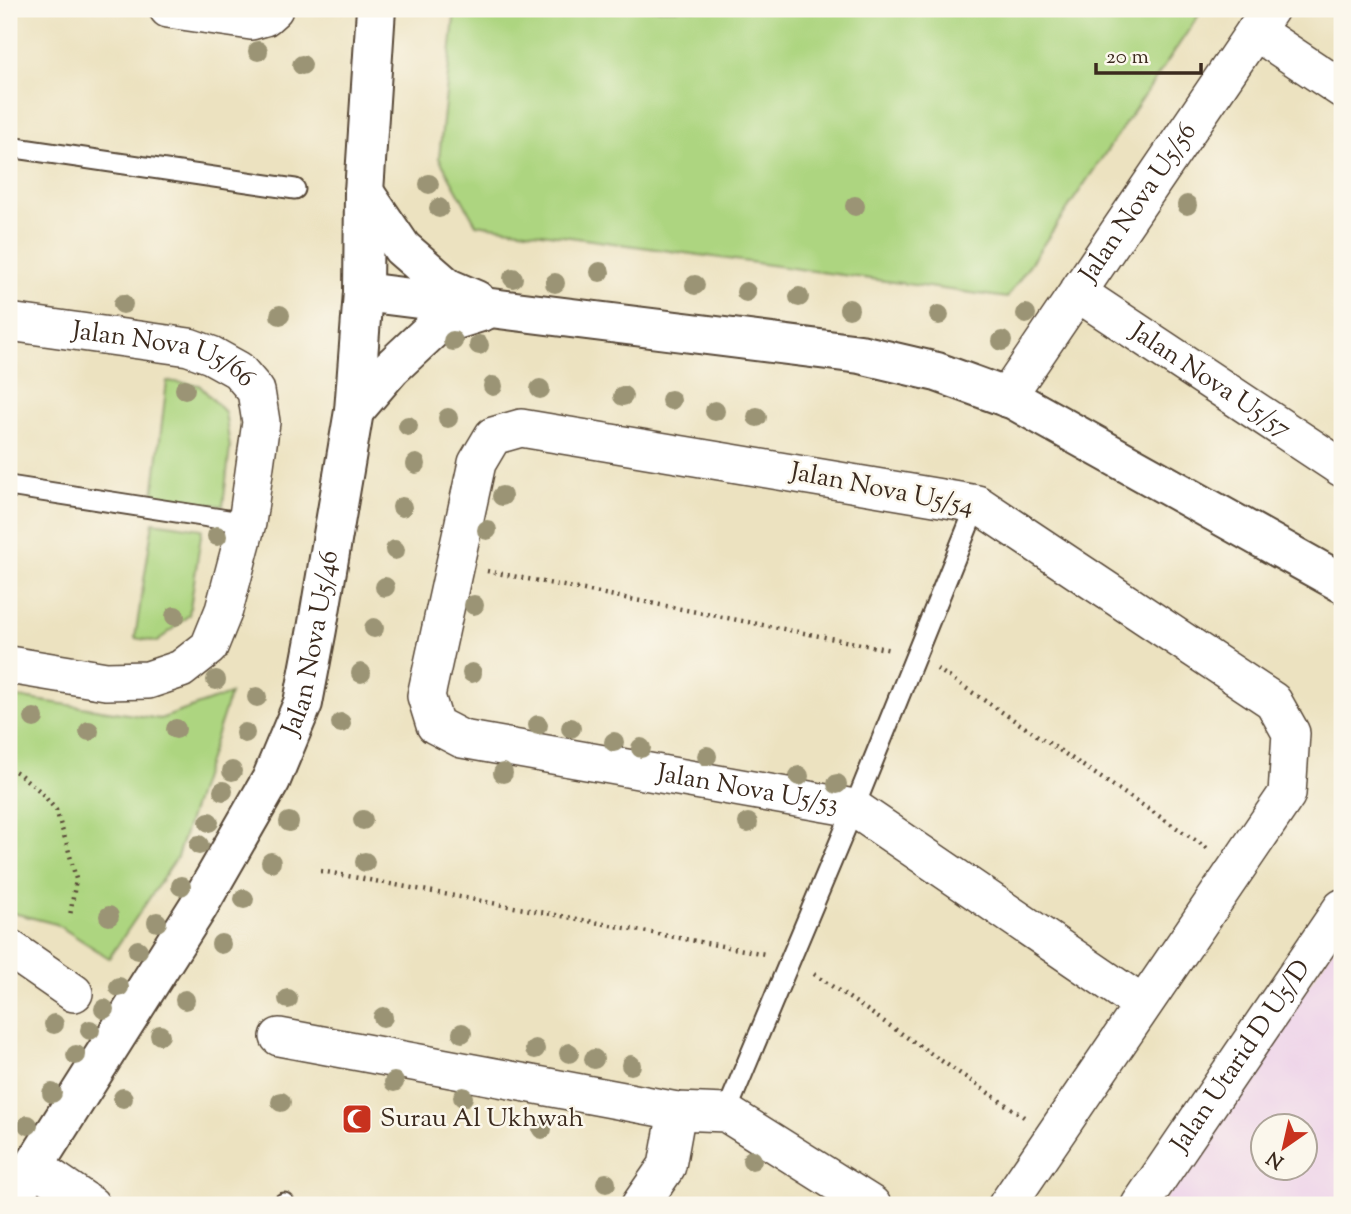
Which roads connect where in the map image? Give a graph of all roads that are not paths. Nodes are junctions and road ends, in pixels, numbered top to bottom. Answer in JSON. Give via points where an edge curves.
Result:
{"nodes":[{"id":1,"x":168,"y":9,"type":"edge"},
{"id":2,"x":274,"y":9,"type":"edge"},
{"id":3,"x":376,"y":9,"type":"edge"},
{"id":4,"x":1263,"y":20,"type":"edge"},
{"id":5,"x":1342,"y":89,"type":"edge"},
{"id":6,"x":9,"y":147,"type":"edge"},
{"id":7,"x":295,"y":188,"type":"dead end"},
{"id":8,"x":364,"y":192,"type":"junction"},
{"id":9,"x":363,"y":292,"type":"junction"},
{"id":10,"x":1078,"y":293,"type":"junction"},
{"id":11,"x":493,"y":308,"type":"junction"},
{"id":12,"x":9,"y":322,"type":"edge"},
{"id":13,"x":1006,"y":398,"type":"junction"},
{"id":14,"x":354,"y":411,"type":"junction"},
{"id":15,"x":1342,"y":468,"type":"edge"},
{"id":16,"x":9,"y":486,"type":"edge"},
{"id":17,"x":977,"y":503,"type":"junction"},
{"id":18,"x":247,"y":523,"type":"junction"},
{"id":19,"x":1342,"y":583,"type":"edge"},
{"id":20,"x":9,"y":665,"type":"edge"},
{"id":21,"x":462,"y":739,"type":"joint"},
{"id":22,"x":854,"y":808,"type":"junction"},
{"id":23,"x":1341,"y":914,"type":"edge"},
{"id":24,"x":9,"y":948,"type":"edge"},
{"id":25,"x":74,"y":993,"type":"dead end"},
{"id":26,"x":1143,"y":1005,"type":"junction"},
{"id":27,"x":279,"y":1037,"type":"dead end"},
{"id":28,"x":677,"y":1111,"type":"junction"},
{"id":29,"x":726,"y":1113,"type":"junction"},
{"id":30,"x":34,"y":1166,"type":"junction"},
{"id":31,"x":9,"y":1200,"type":"edge"},
{"id":32,"x":91,"y":1205,"type":"edge"},
{"id":33,"x":640,"y":1205,"type":"edge"},
{"id":34,"x":872,"y":1205,"type":"edge"},
{"id":35,"x":1007,"y":1205,"type":"edge"},
{"id":36,"x":1140,"y":1205,"type":"edge"}],
"edges":[{"from":1,"to":2,"type":"street","via":[[251,21]]},
{"from":3,"to":8,"type":"street","name":"Jalan Nova U5/46"},
{"from":4,"to":5,"type":"street"},
{"from":4,"to":10,"type":"street","name":"Jalan Nova U5/56"},
{"from":6,"to":7,"type":"lane"},
{"from":8,"to":9,"type":"street","name":"Jalan Nova U5/46"},
{"from":8,"to":11,"type":"street","via":[[402,248],[448,288]]},
{"from":9,"to":11,"type":"street"},
{"from":9,"to":14,"type":"street","name":"Jalan Nova U5/46"},
{"from":10,"to":13,"type":"street","name":"Jalan Nova U5/56"},
{"from":10,"to":15,"type":"street","name":"Jalan Nova U5/57"},
{"from":11,"to":13,"type":"street","via":[[860,354],[937,372]]},
{"from":11,"to":14,"type":"street","via":[[436,326]]},
{"from":12,"to":18,"type":"street","name":"Jalan Nova U5/66","via":[[190,347],[238,370],[256,391],[261,422]]},
{"from":13,"to":19,"type":"street"},
{"from":14,"to":30,"type":"street","name":"Jalan Nova U5/46","via":[[303,703],[271,780],[198,907]]},
{"from":16,"to":18,"type":"lane"},
{"from":17,"to":21,"type":"street","name":"Jalan Nova U5/54","via":[[522,428],[493,436],[477,463],[426,696],[435,725]]},
{"from":17,"to":22,"type":"lane"},
{"from":17,"to":26,"type":"street","name":"Jalan Nova U5/54","via":[[1273,701],[1291,733],[1287,794]]},
{"from":18,"to":20,"type":"street","name":"Jalan Nova U5/66","via":[[224,610],[209,647],[181,669],[148,680],[106,681]]},
{"from":21,"to":22,"type":"street","name":"Jalan Nova U5/53"},
{"from":22,"to":26,"type":"street","name":"Jalan Nova U5/53"},
{"from":22,"to":29,"type":"lane"},
{"from":23,"to":36,"type":"street","name":"Jalan Utarid D U5/D"},
{"from":24,"to":25,"type":"street"},
{"from":26,"to":35,"type":"street"},
{"from":27,"to":28,"type":"street"},
{"from":28,"to":29,"type":"street"},
{"from":28,"to":33,"type":"street","via":[[667,1166]]},
{"from":29,"to":34,"type":"street"},
{"from":30,"to":31,"type":"street","name":"Jalan Nova U5/46"},
{"from":30,"to":32,"type":"street"}]}
